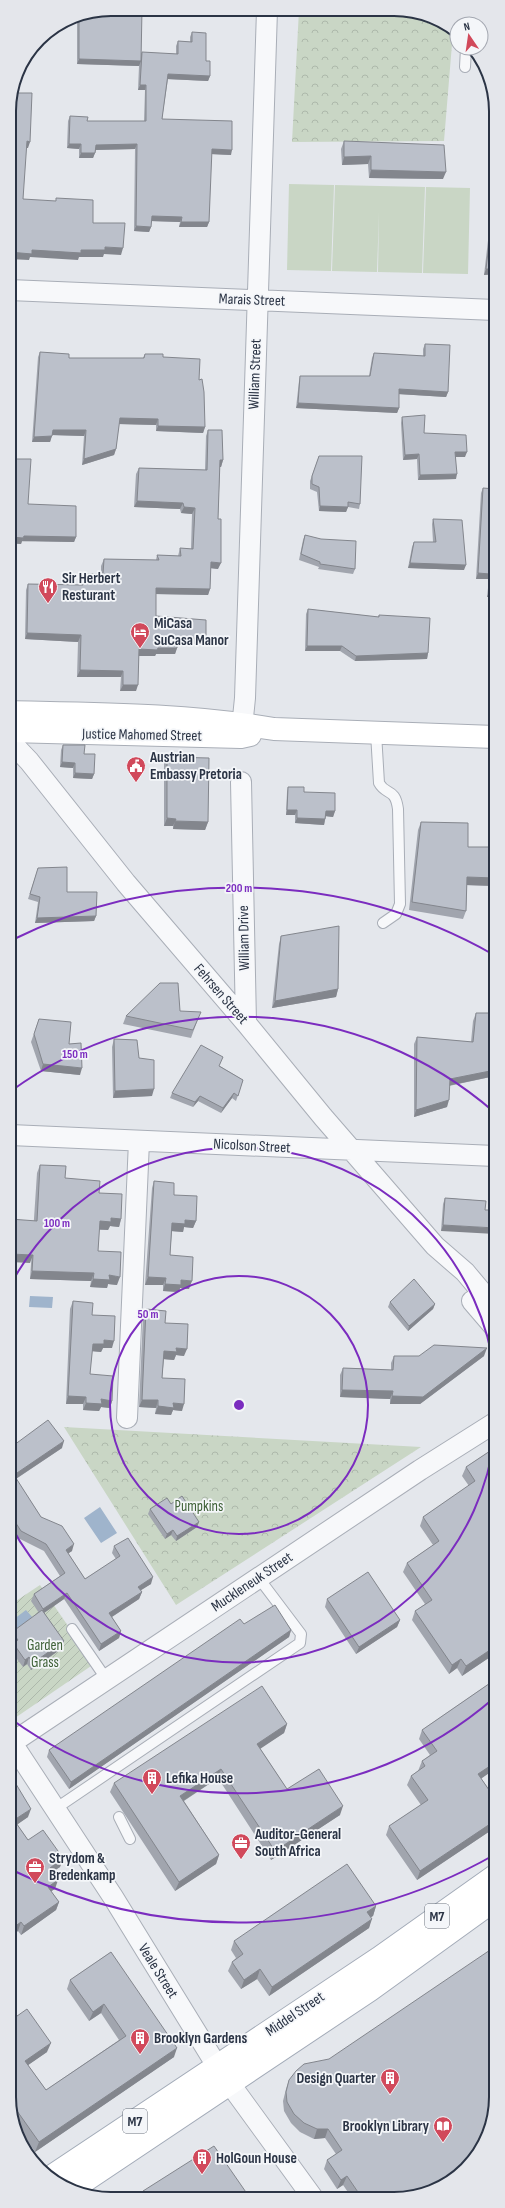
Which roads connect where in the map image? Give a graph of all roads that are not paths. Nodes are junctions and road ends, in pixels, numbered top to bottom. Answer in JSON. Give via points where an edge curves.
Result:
{"nodes":[{"id":1,"x":267,"y":16,"type":"edge"},
{"id":2,"x":466,"y":56,"type":"edge"},
{"id":3,"x":466,"y":67,"type":"dead end"},
{"id":4,"x":16,"y":290,"type":"edge"},
{"id":5,"x":258,"y":300,"type":"junction"},
{"id":6,"x":489,"y":310,"type":"edge"},
{"id":7,"x":16,"y":712,"type":"edge"},
{"id":8,"x":241,"y":730,"type":"junction"},
{"id":9,"x":16,"y":731,"type":"edge"},
{"id":10,"x":376,"y":733,"type":"junction"},
{"id":11,"x":489,"y":737,"type":"edge"},
{"id":12,"x":16,"y":747,"type":"edge"},
{"id":13,"x":241,"y":782,"type":"dead end"},
{"id":14,"x":383,"y":923,"type":"dead end"},
{"id":15,"x":246,"y":1023,"type":"junction"},
{"id":16,"x":16,"y":1135,"type":"edge"},
{"id":17,"x":139,"y":1141,"type":"junction"},
{"id":18,"x":353,"y":1151,"type":"junction"},
{"id":19,"x":489,"y":1156,"type":"edge"},
{"id":20,"x":435,"y":1246,"type":"junction"},
{"id":21,"x":489,"y":1301,"type":"edge"},
{"id":22,"x":489,"y":1321,"type":"edge"},
{"id":23,"x":127,"y":1418,"type":"dead end"},
{"id":24,"x":489,"y":1426,"type":"edge"},
{"id":25,"x":258,"y":1577,"type":"junction"},
{"id":26,"x":72,"y":1629,"type":"dead end"},
{"id":27,"x":106,"y":1680,"type":"junction"},
{"id":28,"x":16,"y":1738,"type":"edge"},
{"id":29,"x":16,"y":1751,"type":"edge"},
{"id":30,"x":55,"y":1809,"type":"junction"},
{"id":31,"x":119,"y":1817,"type":"dead end"},
{"id":32,"x":130,"y":1839,"type":"dead end"},
{"id":33,"x":489,"y":1880,"type":"edge"},
{"id":34,"x":489,"y":1904,"type":"edge"},
{"id":35,"x":217,"y":2066,"type":"junction"},
{"id":36,"x":230,"y":2085,"type":"junction"},
{"id":37,"x":55,"y":2174,"type":"edge"},
{"id":38,"x":77,"y":2186,"type":"edge"},
{"id":39,"x":309,"y":2192,"type":"edge"}],
"edges":[{"from":1,"to":5,"type":"street","name":"William Street"},
{"from":2,"to":3,"type":"lane"},
{"from":4,"to":5,"type":"street","name":"Marais Street"},
{"from":5,"to":6,"type":"street","name":"Marais Street"},
{"from":5,"to":8,"type":"street","name":"William Street","via":[[245,698]]},
{"from":7,"to":8,"type":"main road","name":"Justice Mahomed Street","via":[[136,714]]},
{"from":8,"to":9,"type":"main road","name":"Justice Mahomed Street"},
{"from":8,"to":10,"type":"main road","name":"Justice Mahomed Street"},
{"from":10,"to":11,"type":"main road","name":"Justice Mahomed Street"},
{"from":10,"to":14,"type":"lane","via":[[379,783],[397,799],[398,809],[400,904],[396,914]]},
{"from":12,"to":15,"type":"street","name":"Fehrsen Street","via":[[126,883]]},
{"from":13,"to":15,"type":"street","name":"William Drive"},
{"from":15,"to":18,"type":"street","name":"Fehrsen Street"},
{"from":16,"to":17,"type":"street","name":"Nicolson Street"},
{"from":17,"to":18,"type":"street","name":"Nicolson Street"},
{"from":17,"to":23,"type":"street"},
{"from":18,"to":19,"type":"street","name":"Nicolson Street"},
{"from":18,"to":20,"type":"street","name":"Fehrsen Street"},
{"from":20,"to":21,"type":"street","name":"Fehrsen Street","via":[[465,1272]]},
{"from":20,"to":22,"type":"street","name":"Fehrsen Street","via":[[463,1290]]},
{"from":24,"to":25,"type":"street","name":"Muckleneuk Street"},
{"from":25,"to":27,"type":"street","name":"Muckleneuk Street"},
{"from":25,"to":30,"type":"lane","via":[[301,1634],[300,1643]]},
{"from":26,"to":27,"type":"lane"},
{"from":27,"to":28,"type":"street","name":"Muckleneuk Street"},
{"from":29,"to":30,"type":"street","name":"Veale Street"},
{"from":30,"to":35,"type":"street","name":"Veale Street","via":[[113,1897]]},
{"from":31,"to":32,"type":"lane"},
{"from":33,"to":35,"type":"main road","name":"Middel Street","number":"M7","via":[[373,1962]]},
{"from":34,"to":36,"type":"main road","name":"Middel Street","number":"M7","via":[[370,1990]]},
{"from":35,"to":36,"type":"street","name":"Veale Street"},
{"from":35,"to":37,"type":"main road","name":"Middel Street","number":"M7"},
{"from":36,"to":38,"type":"main road","name":"Middel Street","number":"M7"},
{"from":36,"to":39,"type":"street","name":"Veale Street"}]}
